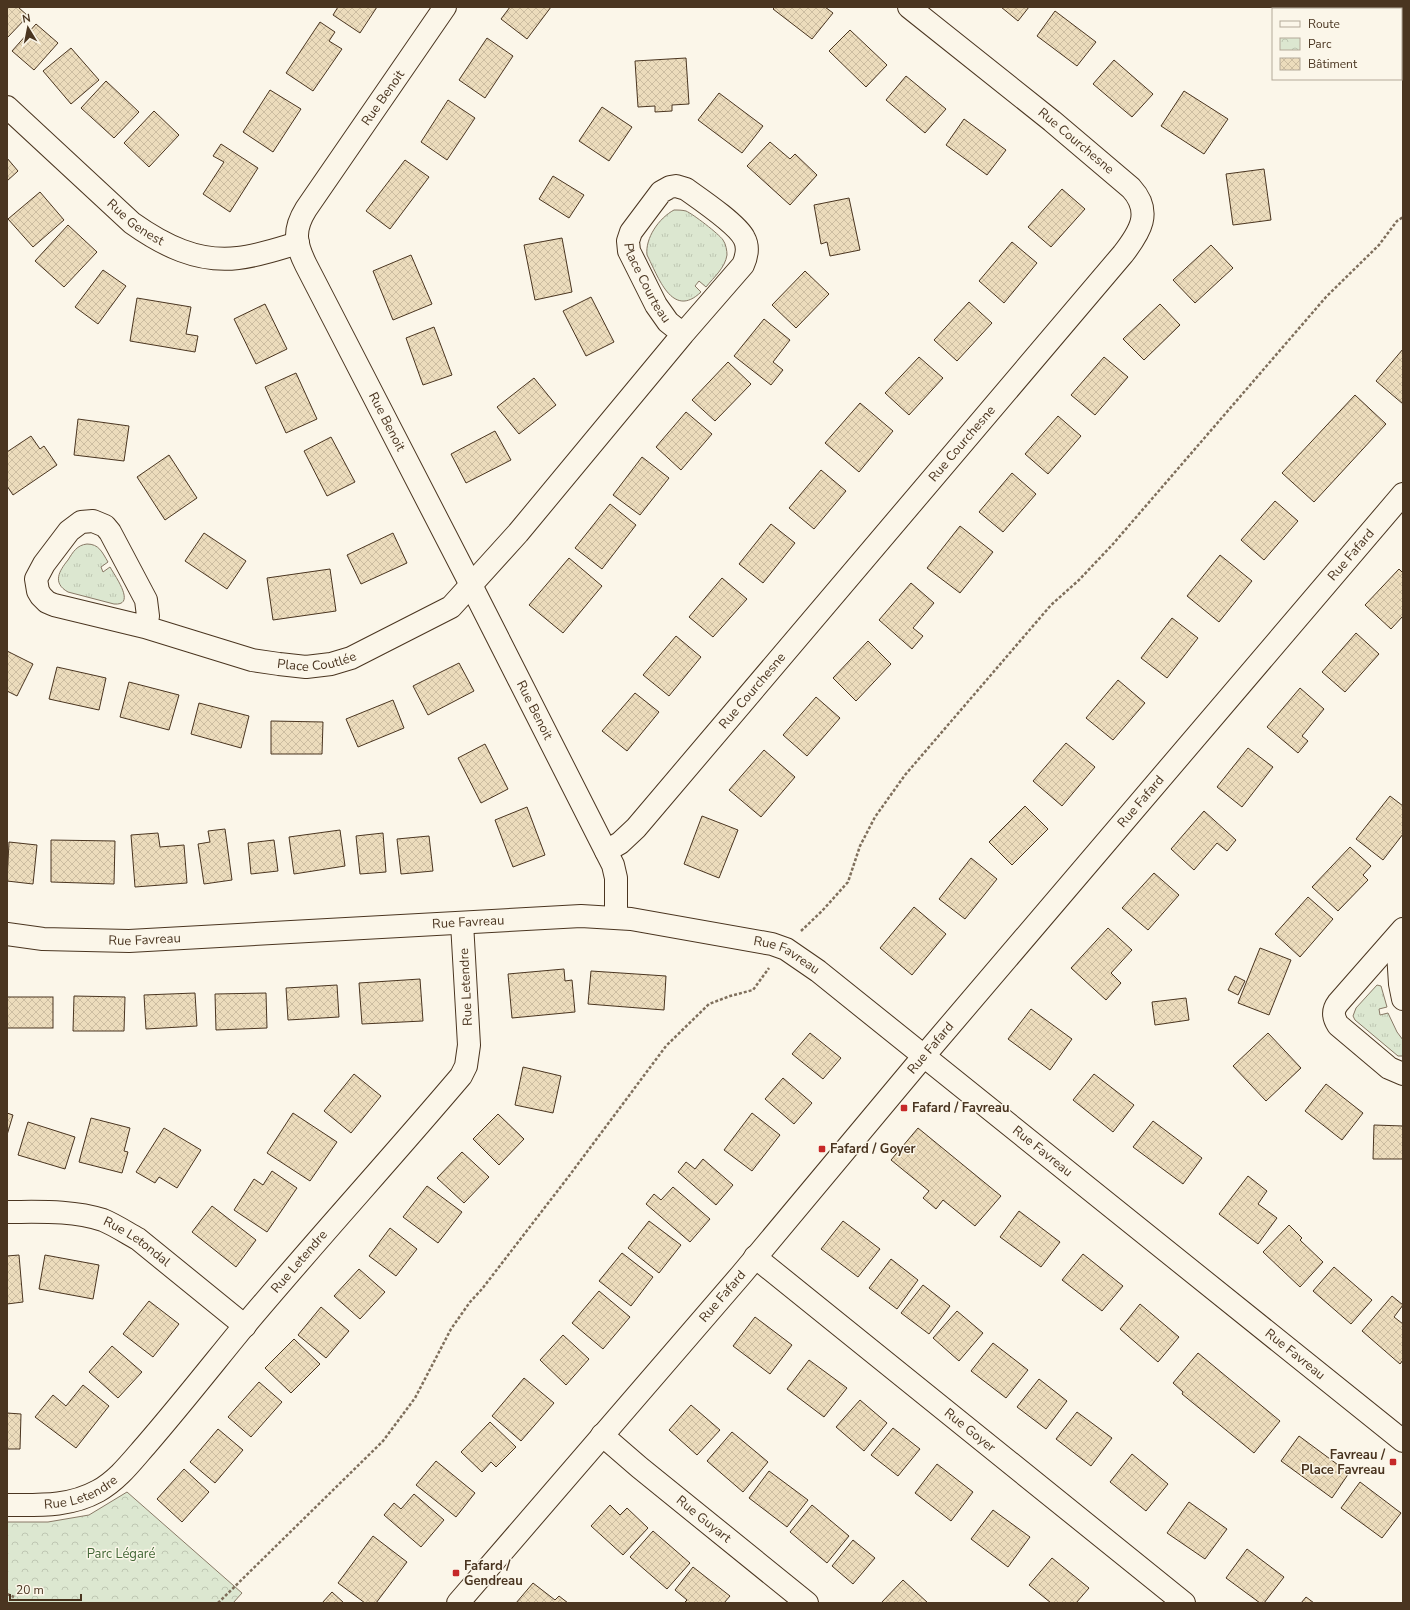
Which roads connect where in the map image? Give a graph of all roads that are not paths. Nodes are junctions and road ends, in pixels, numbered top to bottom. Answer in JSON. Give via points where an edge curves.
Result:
{"nodes":[{"id":1,"x":445,"y":7,"type":"edge"},
{"id":2,"x":909,"y":7,"type":"edge"},
{"id":3,"x":7,"y":107,"type":"edge"},
{"id":4,"x":298,"y":243,"type":"junction"},
{"id":5,"x":683,"y":334,"type":"junction"},
{"id":6,"x":1403,"y":494,"type":"edge"},
{"id":7,"x":471,"y":585,"type":"junction"},
{"id":8,"x":145,"y":627,"type":"junction"},
{"id":9,"x":606,"y":851,"type":"junction"},
{"id":10,"x":616,"y":917,"type":"junction"},
{"id":11,"x":462,"y":923,"type":"junction"},
{"id":12,"x":1400,"y":933,"type":"edge"},
{"id":13,"x":7,"y":934,"type":"edge"},
{"id":14,"x":1403,"y":998,"type":"edge"},
{"id":15,"x":923,"y":1057,"type":"junction"},
{"id":16,"x":1403,"y":1074,"type":"edge"},
{"id":17,"x":7,"y":1212,"type":"edge"},
{"id":18,"x":755,"y":1257,"type":"junction"},
{"id":19,"x":245,"y":1326,"type":"junction"},
{"id":20,"x":602,"y":1435,"type":"junction"},
{"id":21,"x":1403,"y":1441,"type":"edge"},
{"id":22,"x":7,"y":1504,"type":"edge"},
{"id":23,"x":458,"y":1603,"type":"edge"},
{"id":24,"x":807,"y":1603,"type":"edge"},
{"id":25,"x":1184,"y":1603,"type":"edge"}],
"edges":[{"from":1,"to":4,"type":"street","name":"Rue Benoit","via":[[306,209],[297,228]]},
{"from":2,"to":9,"type":"street","name":"Rue Courchesne","via":[[1046,116],[1126,184],[1140,201],[1143,219],[1141,228],[1123,254],[636,828],[620,843]]},
{"from":3,"to":4,"type":"street","name":"Rue Genest","via":[[132,222],[152,237],[177,249],[206,258],[222,259],[260,254]]},
{"from":4,"to":7,"type":"street","name":"Rue Benoit","via":[[306,265]]},
{"from":5,"to":5,"type":"street","name":"Place Courteau","via":[[738,272],[747,252],[740,232],[690,192],[676,186],[665,189],[657,197],[629,236],[628,246],[661,314]]},
{"from":5,"to":7,"type":"street","name":"Place Courteau","via":[[518,533]]},
{"from":6,"to":15,"type":"street","name":"Rue Fafard"},
{"from":7,"to":8,"type":"street","name":"Place Coutlée","via":[[443,612],[362,654],[343,662],[321,666],[293,666],[252,660]]},
{"from":7,"to":9,"type":"street","name":"Rue Benoit"},
{"from":8,"to":8,"type":"street","name":"Place Coutlée","via":[[148,616],[146,600],[110,532],[105,526],[93,521],[81,522],[69,531],[53,551],[36,579],[40,596],[54,605]]},
{"from":9,"to":10,"type":"street","via":[[616,871]]},
{"from":10,"to":11,"type":"street","name":"Rue Favreau","via":[[580,916]]},
{"from":10,"to":15,"type":"street","name":"Rue Favreau","via":[[754,940],[786,949]]},
{"from":11,"to":13,"type":"street","name":"Rue Favreau","via":[[129,941],[43,939]]},
{"from":11,"to":19,"type":"street","name":"Rue Letendre","via":[[469,1045],[466,1066],[461,1076]]},
{"from":12,"to":14,"type":"street","via":[[1400,984]]},
{"from":12,"to":16,"type":"street","via":[[1338,1003],[1334,1016],[1338,1025],[1389,1068]]},
{"from":15,"to":18,"type":"street","name":"Rue Fafard"},
{"from":15,"to":21,"type":"street","name":"Rue Favreau"},
{"from":17,"to":19,"type":"street","name":"Rue Letondal","via":[[57,1212],[81,1215],[110,1224],[138,1240]]},
{"from":18,"to":20,"type":"street","name":"Rue Fafard"},
{"from":18,"to":25,"type":"street","name":"Rue Goyer"},
{"from":19,"to":22,"type":"street","name":"Rue Letendre","via":[[115,1480],[99,1491],[66,1504]]},
{"from":20,"to":23,"type":"street","name":"Rue Fafard"},
{"from":20,"to":24,"type":"street","name":"Rue Guyart"}]}
